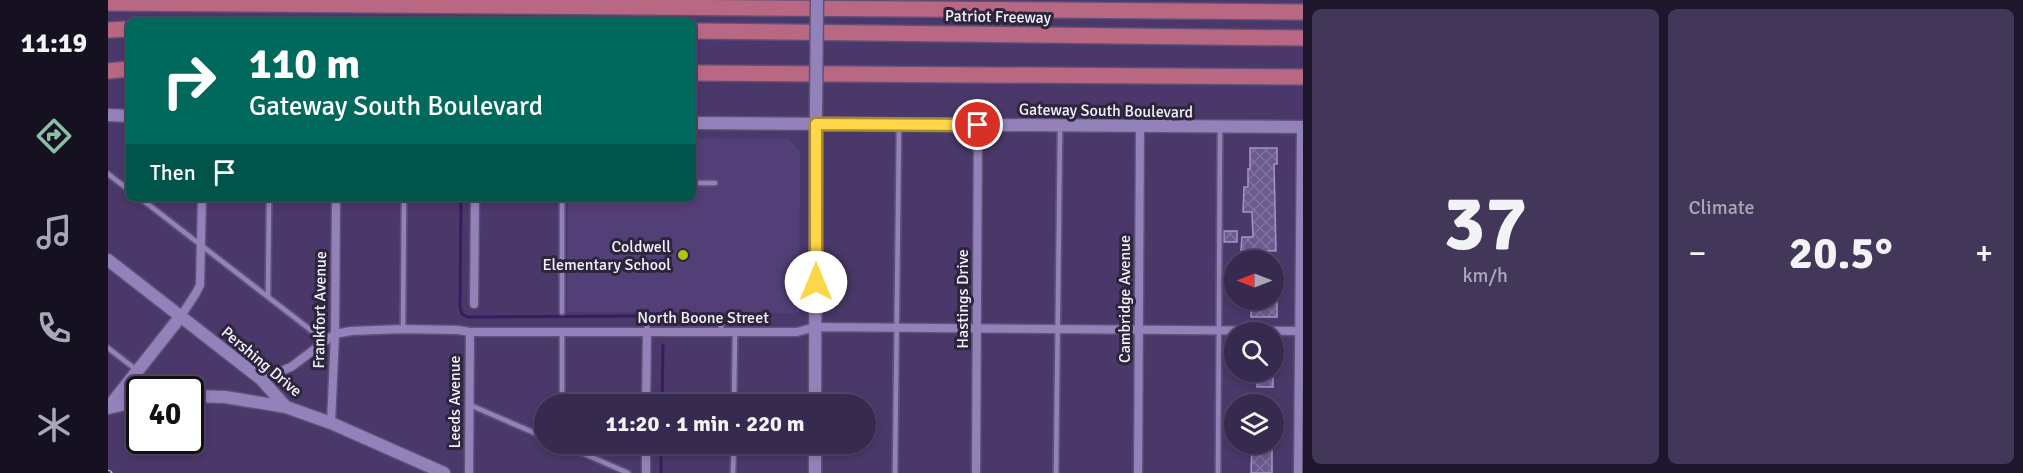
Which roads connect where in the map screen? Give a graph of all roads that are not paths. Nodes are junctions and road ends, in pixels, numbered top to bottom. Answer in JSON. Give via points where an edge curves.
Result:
{"nodes":[{"id":1,"x":817,"y":0,"type":"edge"},
{"id":2,"x":108,"y":3,"type":"edge"},
{"id":3,"x":1303,"y":12,"type":"edge"},
{"id":4,"x":126,"y":29,"type":"edge"},
{"id":5,"x":108,"y":30,"type":"edge"},
{"id":6,"x":696,"y":31,"type":"edge"},
{"id":7,"x":1303,"y":38,"type":"edge"},
{"id":8,"x":108,"y":69,"type":"edge"},
{"id":9,"x":126,"y":69,"type":"edge"},
{"id":10,"x":696,"y":73,"type":"edge"},
{"id":11,"x":1303,"y":77,"type":"edge"},
{"id":12,"x":108,"y":115,"type":"edge"},
{"id":13,"x":126,"y":116,"type":"edge"},
{"id":14,"x":696,"y":123,"type":"edge"},
{"id":15,"x":816,"y":124,"type":"junction"},
{"id":16,"x":899,"y":124,"type":"junction"},
{"id":17,"x":978,"y":125,"type":"junction"},
{"id":18,"x":1060,"y":125,"type":"junction"},
{"id":19,"x":1140,"y":126,"type":"junction"},
{"id":20,"x":1302,"y":127,"type":"edge"},
{"id":21,"x":1220,"y":128,"type":"junction"},
{"id":22,"x":108,"y":174,"type":"edge"},
{"id":23,"x":696,"y":183,"type":"edge"},
{"id":24,"x":715,"y":183,"type":"dead end"},
{"id":25,"x":126,"y":188,"type":"edge"},
{"id":26,"x":144,"y":201,"type":"edge"},
{"id":27,"x":202,"y":201,"type":"edge"},
{"id":28,"x":269,"y":201,"type":"edge"},
{"id":29,"x":336,"y":201,"type":"edge"},
{"id":30,"x":404,"y":201,"type":"edge"},
{"id":31,"x":475,"y":201,"type":"edge"},
{"id":32,"x":562,"y":201,"type":"edge"},
{"id":33,"x":202,"y":244,"type":"junction"},
{"id":34,"x":108,"y":260,"type":"edge"},
{"id":35,"x":268,"y":296,"type":"junction"},
{"id":36,"x":474,"y":304,"type":"dead end"},
{"id":37,"x":562,"y":312,"type":"dead end"},
{"id":38,"x":181,"y":316,"type":"junction"},
{"id":39,"x":815,"y":327,"type":"junction"},
{"id":40,"x":403,"y":328,"type":"junction"},
{"id":41,"x":897,"y":328,"type":"junction"},
{"id":42,"x":976,"y":328,"type":"junction"},
{"id":43,"x":1058,"y":330,"type":"junction"},
{"id":44,"x":1138,"y":330,"type":"junction"},
{"id":45,"x":1219,"y":331,"type":"junction"},
{"id":46,"x":1301,"y":331,"type":"edge"},
{"id":47,"x":470,"y":332,"type":"junction"},
{"id":48,"x":562,"y":332,"type":"junction"},
{"id":49,"x":735,"y":332,"type":"junction"},
{"id":50,"x":647,"y":333,"type":"junction"},
{"id":51,"x":335,"y":334,"type":"junction"},
{"id":52,"x":325,"y":341,"type":"junction"},
{"id":53,"x":108,"y":348,"type":"edge"},
{"id":54,"x":138,"y":371,"type":"junction"},
{"id":55,"x":261,"y":379,"type":"junction"},
{"id":56,"x":562,"y":394,"type":"edge"},
{"id":57,"x":646,"y":394,"type":"edge"},
{"id":58,"x":734,"y":394,"type":"edge"},
{"id":59,"x":815,"y":394,"type":"edge"},
{"id":60,"x":204,"y":396,"type":"edge"},
{"id":61,"x":126,"y":404,"type":"edge"},
{"id":62,"x":469,"y":404,"type":"junction"},
{"id":63,"x":286,"y":407,"type":"junction"},
{"id":64,"x":108,"y":408,"type":"edge"},
{"id":65,"x":331,"y":423,"type":"junction"},
{"id":66,"x":534,"y":433,"type":"edge"},
{"id":67,"x":585,"y":454,"type":"edge"},
{"id":68,"x":646,"y":454,"type":"edge"},
{"id":69,"x":734,"y":454,"type":"edge"},
{"id":70,"x":815,"y":454,"type":"edge"},
{"id":71,"x":444,"y":473,"type":"edge"},
{"id":72,"x":469,"y":473,"type":"edge"},
{"id":73,"x":628,"y":473,"type":"edge"},
{"id":74,"x":646,"y":473,"type":"edge"},
{"id":75,"x":733,"y":473,"type":"edge"},
{"id":76,"x":814,"y":473,"type":"edge"},
{"id":77,"x":895,"y":473,"type":"edge"},
{"id":78,"x":976,"y":473,"type":"edge"},
{"id":79,"x":1056,"y":473,"type":"edge"},
{"id":80,"x":1138,"y":473,"type":"edge"},
{"id":81,"x":1218,"y":473,"type":"edge"},
{"id":82,"x":1298,"y":473,"type":"edge"}],
"edges":[{"from":1,"to":15,"type":"main road","bridge":true},
{"from":2,"to":3,"type":"highway","name":"Patriot Freeway"},
{"from":4,"to":5,"type":"highway"},
{"from":6,"to":7,"type":"highway","name":"Patriot Freeway"},
{"from":8,"to":9,"type":"highway"},
{"from":10,"to":11,"type":"highway"},
{"from":12,"to":13,"type":"main road"},
{"from":14,"to":15,"type":"main road","name":"Gateway South Boulevard"},
{"from":15,"to":16,"type":"main road","name":"Gateway South Boulevard"},
{"from":15,"to":39,"type":"main road"},
{"from":16,"to":17,"type":"main road","name":"Gateway South Boulevard"},
{"from":16,"to":41,"type":"lane"},
{"from":17,"to":18,"type":"main road","name":"Gateway South Boulevard"},
{"from":17,"to":42,"type":"street","name":"Hastings Drive"},
{"from":18,"to":19,"type":"main road","name":"Gateway South Boulevard"},
{"from":18,"to":43,"type":"lane"},
{"from":19,"to":21,"type":"main road","name":"Gateway South Boulevard"},
{"from":19,"to":44,"type":"street","name":"Cambridge Avenue"},
{"from":20,"to":21,"type":"main road","name":"Gateway South Boulevard"},
{"from":20,"to":46,"type":"street"},
{"from":21,"to":45,"type":"lane"},
{"from":22,"to":25,"type":"lane"},
{"from":23,"to":24,"type":"lane"},
{"from":26,"to":33,"type":"lane"},
{"from":27,"to":33,"type":"street"},
{"from":28,"to":35,"type":"lane"},
{"from":29,"to":51,"type":"street","name":"Frankfort Avenue"},
{"from":30,"to":40,"type":"lane"},
{"from":31,"to":36,"type":"street"},
{"from":32,"to":37,"type":"lane"},
{"from":33,"to":35,"type":"lane"},
{"from":33,"to":38,"type":"street","via":[[200,285]]},
{"from":34,"to":38,"type":"main road","name":"Pershing Drive"},
{"from":35,"to":52,"type":"lane"},
{"from":38,"to":54,"type":"main road"},
{"from":38,"to":55,"type":"main road","name":"Pershing Drive"},
{"from":39,"to":41,"type":"street","name":"North Boone Street"},
{"from":39,"to":49,"type":"street","name":"North Boone Street","via":[[797,332]]},
{"from":39,"to":59,"type":"main road"},
{"from":40,"to":47,"type":"street","name":"North Boone Street"},
{"from":40,"to":51,"type":"street","name":"North Boone Street"},
{"from":41,"to":42,"type":"street","name":"North Boone Street"},
{"from":41,"to":77,"type":"lane"},
{"from":42,"to":43,"type":"street","name":"North Boone Street"},
{"from":42,"to":78,"type":"street","name":"Hastings Drive"},
{"from":43,"to":44,"type":"street","name":"North Boone Street"},
{"from":43,"to":79,"type":"lane"},
{"from":44,"to":45,"type":"street","name":"North Boone Street"},
{"from":44,"to":80,"type":"street","name":"Cambridge Avenue"},
{"from":45,"to":46,"type":"street","name":"North Boone Street"},
{"from":45,"to":81,"type":"lane"},
{"from":46,"to":82,"type":"street"},
{"from":47,"to":48,"type":"street","name":"North Boone Street"},
{"from":47,"to":62,"type":"street","name":"Leeds Avenue"},
{"from":48,"to":50,"type":"street","name":"North Boone Street"},
{"from":48,"to":56,"type":"lane"},
{"from":49,"to":50,"type":"street","name":"North Boone Street"},
{"from":49,"to":58,"type":"lane"},
{"from":50,"to":57,"type":"street"},
{"from":51,"to":52,"type":"street","name":"North Boone Street"},
{"from":51,"to":65,"type":"street","name":"Frankfort Avenue"},
{"from":52,"to":55,"type":"street","name":"North Boone Street","via":[[291,367]]},
{"from":53,"to":54,"type":"lane"},
{"from":54,"to":64,"type":"main road"},
{"from":55,"to":63,"type":"main road","name":"Pershing Drive"},
{"from":60,"to":63,"type":"main road"},
{"from":61,"to":64,"type":"main road"},
{"from":62,"to":66,"type":"lane"},
{"from":62,"to":72,"type":"street","name":"Leeds Avenue"},
{"from":63,"to":65,"type":"main road","name":"Pershing Drive"},
{"from":65,"to":71,"type":"main road","name":"Pershing Drive"},
{"from":67,"to":73,"type":"lane"},
{"from":68,"to":74,"type":"street"},
{"from":69,"to":75,"type":"lane"},
{"from":70,"to":76,"type":"main road"}]}
